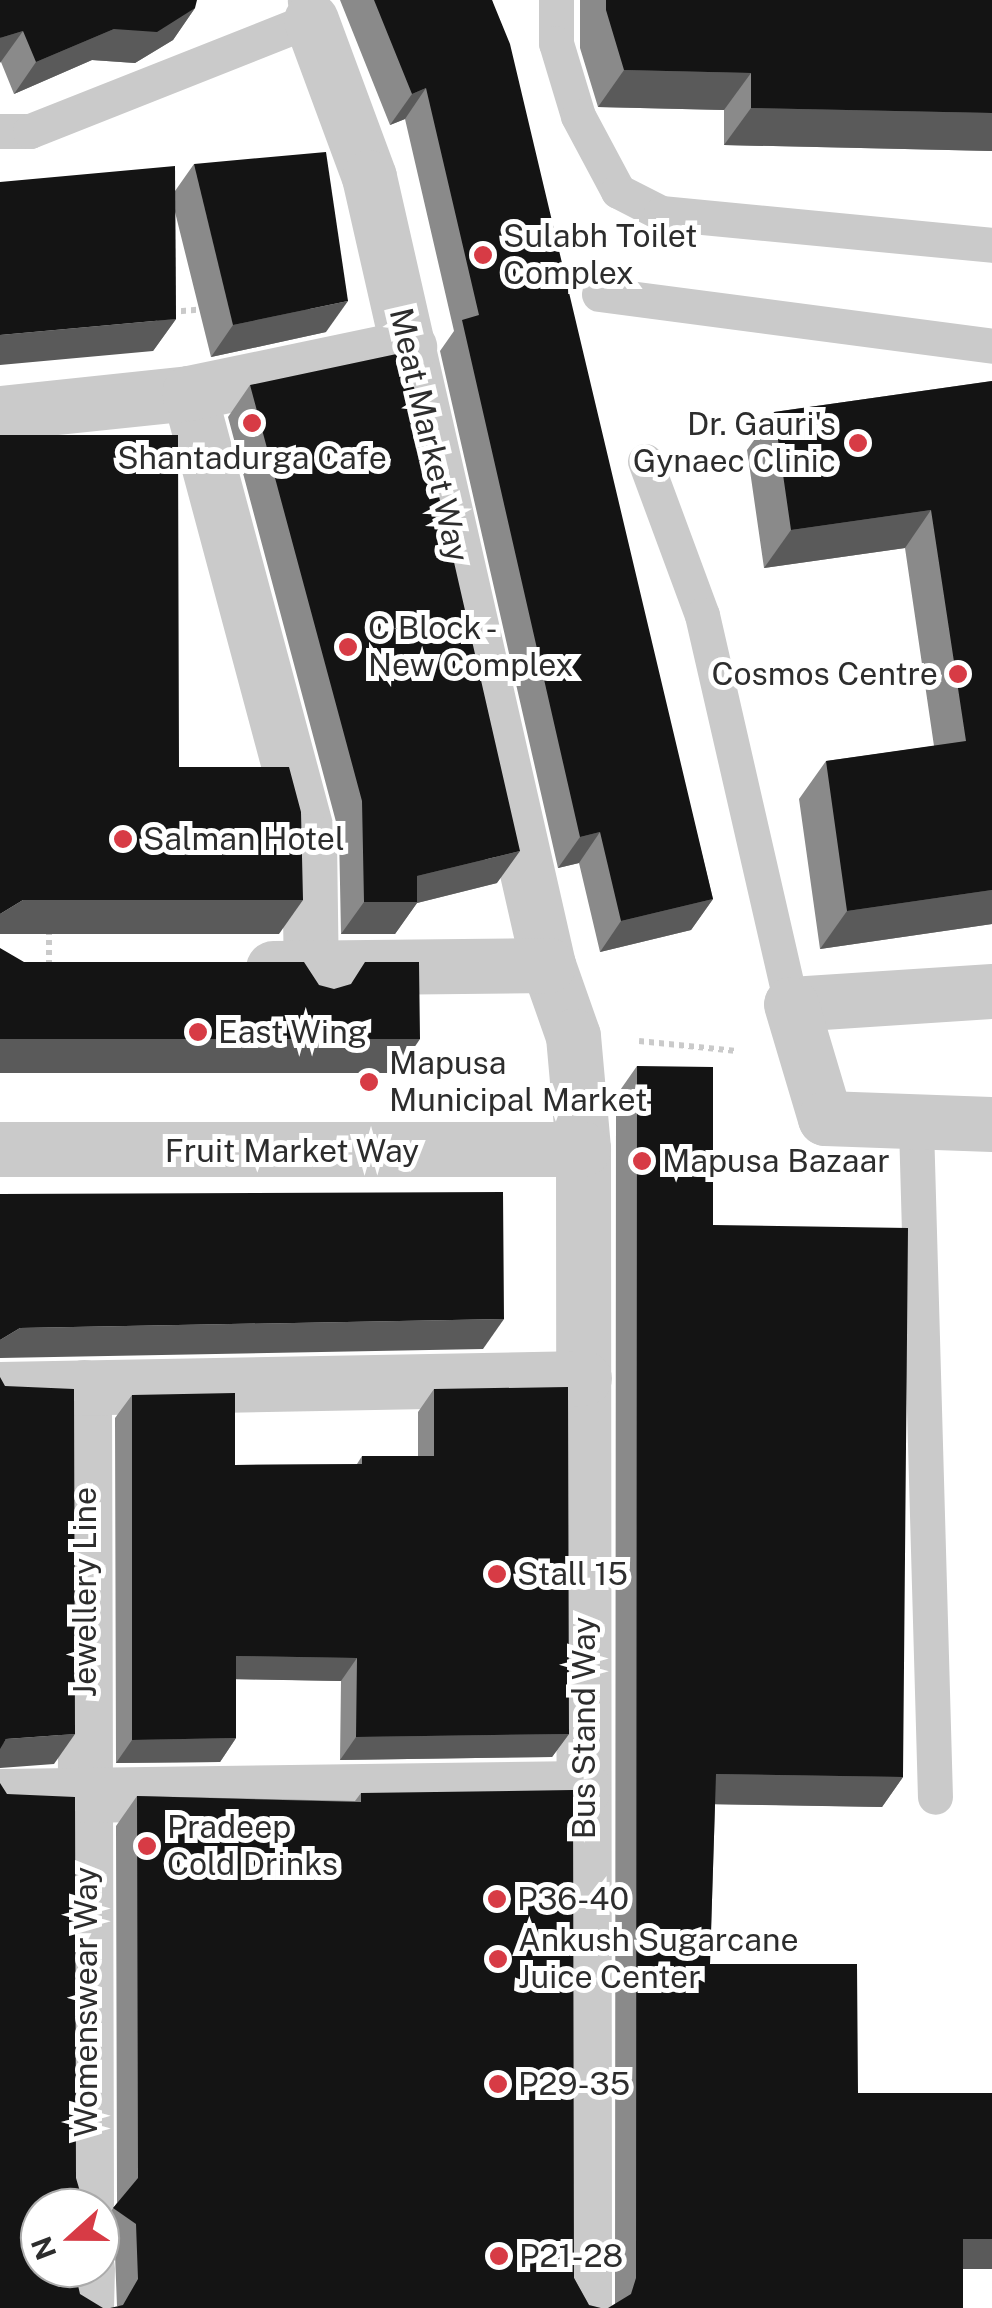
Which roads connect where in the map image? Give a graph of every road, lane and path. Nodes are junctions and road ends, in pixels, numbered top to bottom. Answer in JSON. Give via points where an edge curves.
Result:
{"nodes":[{"id":1,"x":556,"y":0,"type":"edge"},
{"id":2,"x":308,"y":10,"type":"edge"},
{"id":3,"x":0,"y":132,"type":"edge"},
{"id":4,"x":992,"y":245,"type":"edge"},
{"id":5,"x":600,"y":294,"type":"dead end"},
{"id":6,"x":217,"y":308,"type":"edge"},
{"id":7,"x":158,"y":314,"type":"edge"},
{"id":8,"x":992,"y":346,"type":"edge"},
{"id":9,"x":410,"y":347,"type":"junction"},
{"id":10,"x":190,"y":392,"type":"junction"},
{"id":11,"x":0,"y":414,"type":"edge"},
{"id":12,"x":644,"y":461,"type":"dead end"},
{"id":13,"x":49,"y":908,"type":"edge"},
{"id":14,"x":548,"y":965,"type":"junction"},
{"id":15,"x":49,"y":966,"type":"edge"},
{"id":16,"x":217,"y":967,"type":"edge"},
{"id":17,"x":311,"y":980,"type":"junction"},
{"id":18,"x":992,"y":992,"type":"edge"},
{"id":19,"x":791,"y":1004,"type":"junction"},
{"id":20,"x":992,"y":1124,"type":"edge"},
{"id":21,"x":916,"y":1126,"type":"junction"},
{"id":22,"x":584,"y":1148,"type":"junction"},
{"id":23,"x":0,"y":1149,"type":"edge"},
{"id":24,"x":584,"y":1378,"type":"junction"},
{"id":25,"x":84,"y":1387,"type":"junction"},
{"id":26,"x":0,"y":1389,"type":"edge"},
{"id":27,"x":584,"y":1788,"type":"junction"},
{"id":28,"x":0,"y":1796,"type":"edge"},
{"id":29,"x":85,"y":1796,"type":"junction"},
{"id":30,"x":935,"y":1797,"type":"dead end"},
{"id":31,"x":86,"y":2188,"type":"edge"},
{"id":32,"x":584,"y":2308,"type":"edge"}],
"edges":[{"from":1,"to":4,"type":"lane","via":[[556,43],[578,116],[618,192],[661,213]]},
{"from":2,"to":3,"type":"lane","via":[[30,131]]},
{"from":2,"to":9,"type":"street","name":"Meat Market Way","via":[[368,178]]},
{"from":5,"to":8,"type":"lane"},
{"from":6,"to":7,"type":"path"},
{"from":9,"to":10,"type":"street"},
{"from":9,"to":14,"type":"street","name":"Meat Market Way"},
{"from":10,"to":11,"type":"street"},
{"from":10,"to":17,"type":"street","via":[[309,841]]},
{"from":12,"to":19,"type":"lane","via":[[702,615]]},
{"from":13,"to":15,"type":"path"},
{"from":14,"to":17,"type":"street"},
{"from":14,"to":22,"type":"street","name":"Meat Market Way","via":[[573,1036]]},
{"from":16,"to":17,"type":"street"},
{"from":18,"to":19,"type":"street"},
{"from":19,"to":21,"type":"street","via":[[826,1118]]},
{"from":20,"to":21,"type":"street"},
{"from":21,"to":30,"type":"lane"},
{"from":22,"to":23,"type":"street","name":"Fruit Market Way"},
{"from":22,"to":24,"type":"street","name":"Bus Stand Way"},
{"from":24,"to":25,"type":"street"},
{"from":24,"to":27,"type":"street","name":"Bus Stand Way"},
{"from":25,"to":26,"type":"street"},
{"from":25,"to":29,"type":"street","name":"Jewellery Line"},
{"from":27,"to":29,"type":"street"},
{"from":27,"to":32,"type":"street","name":"Bus Stand Way"},
{"from":28,"to":29,"type":"street"},
{"from":29,"to":31,"type":"street","name":"Womenswear Way"}]}
